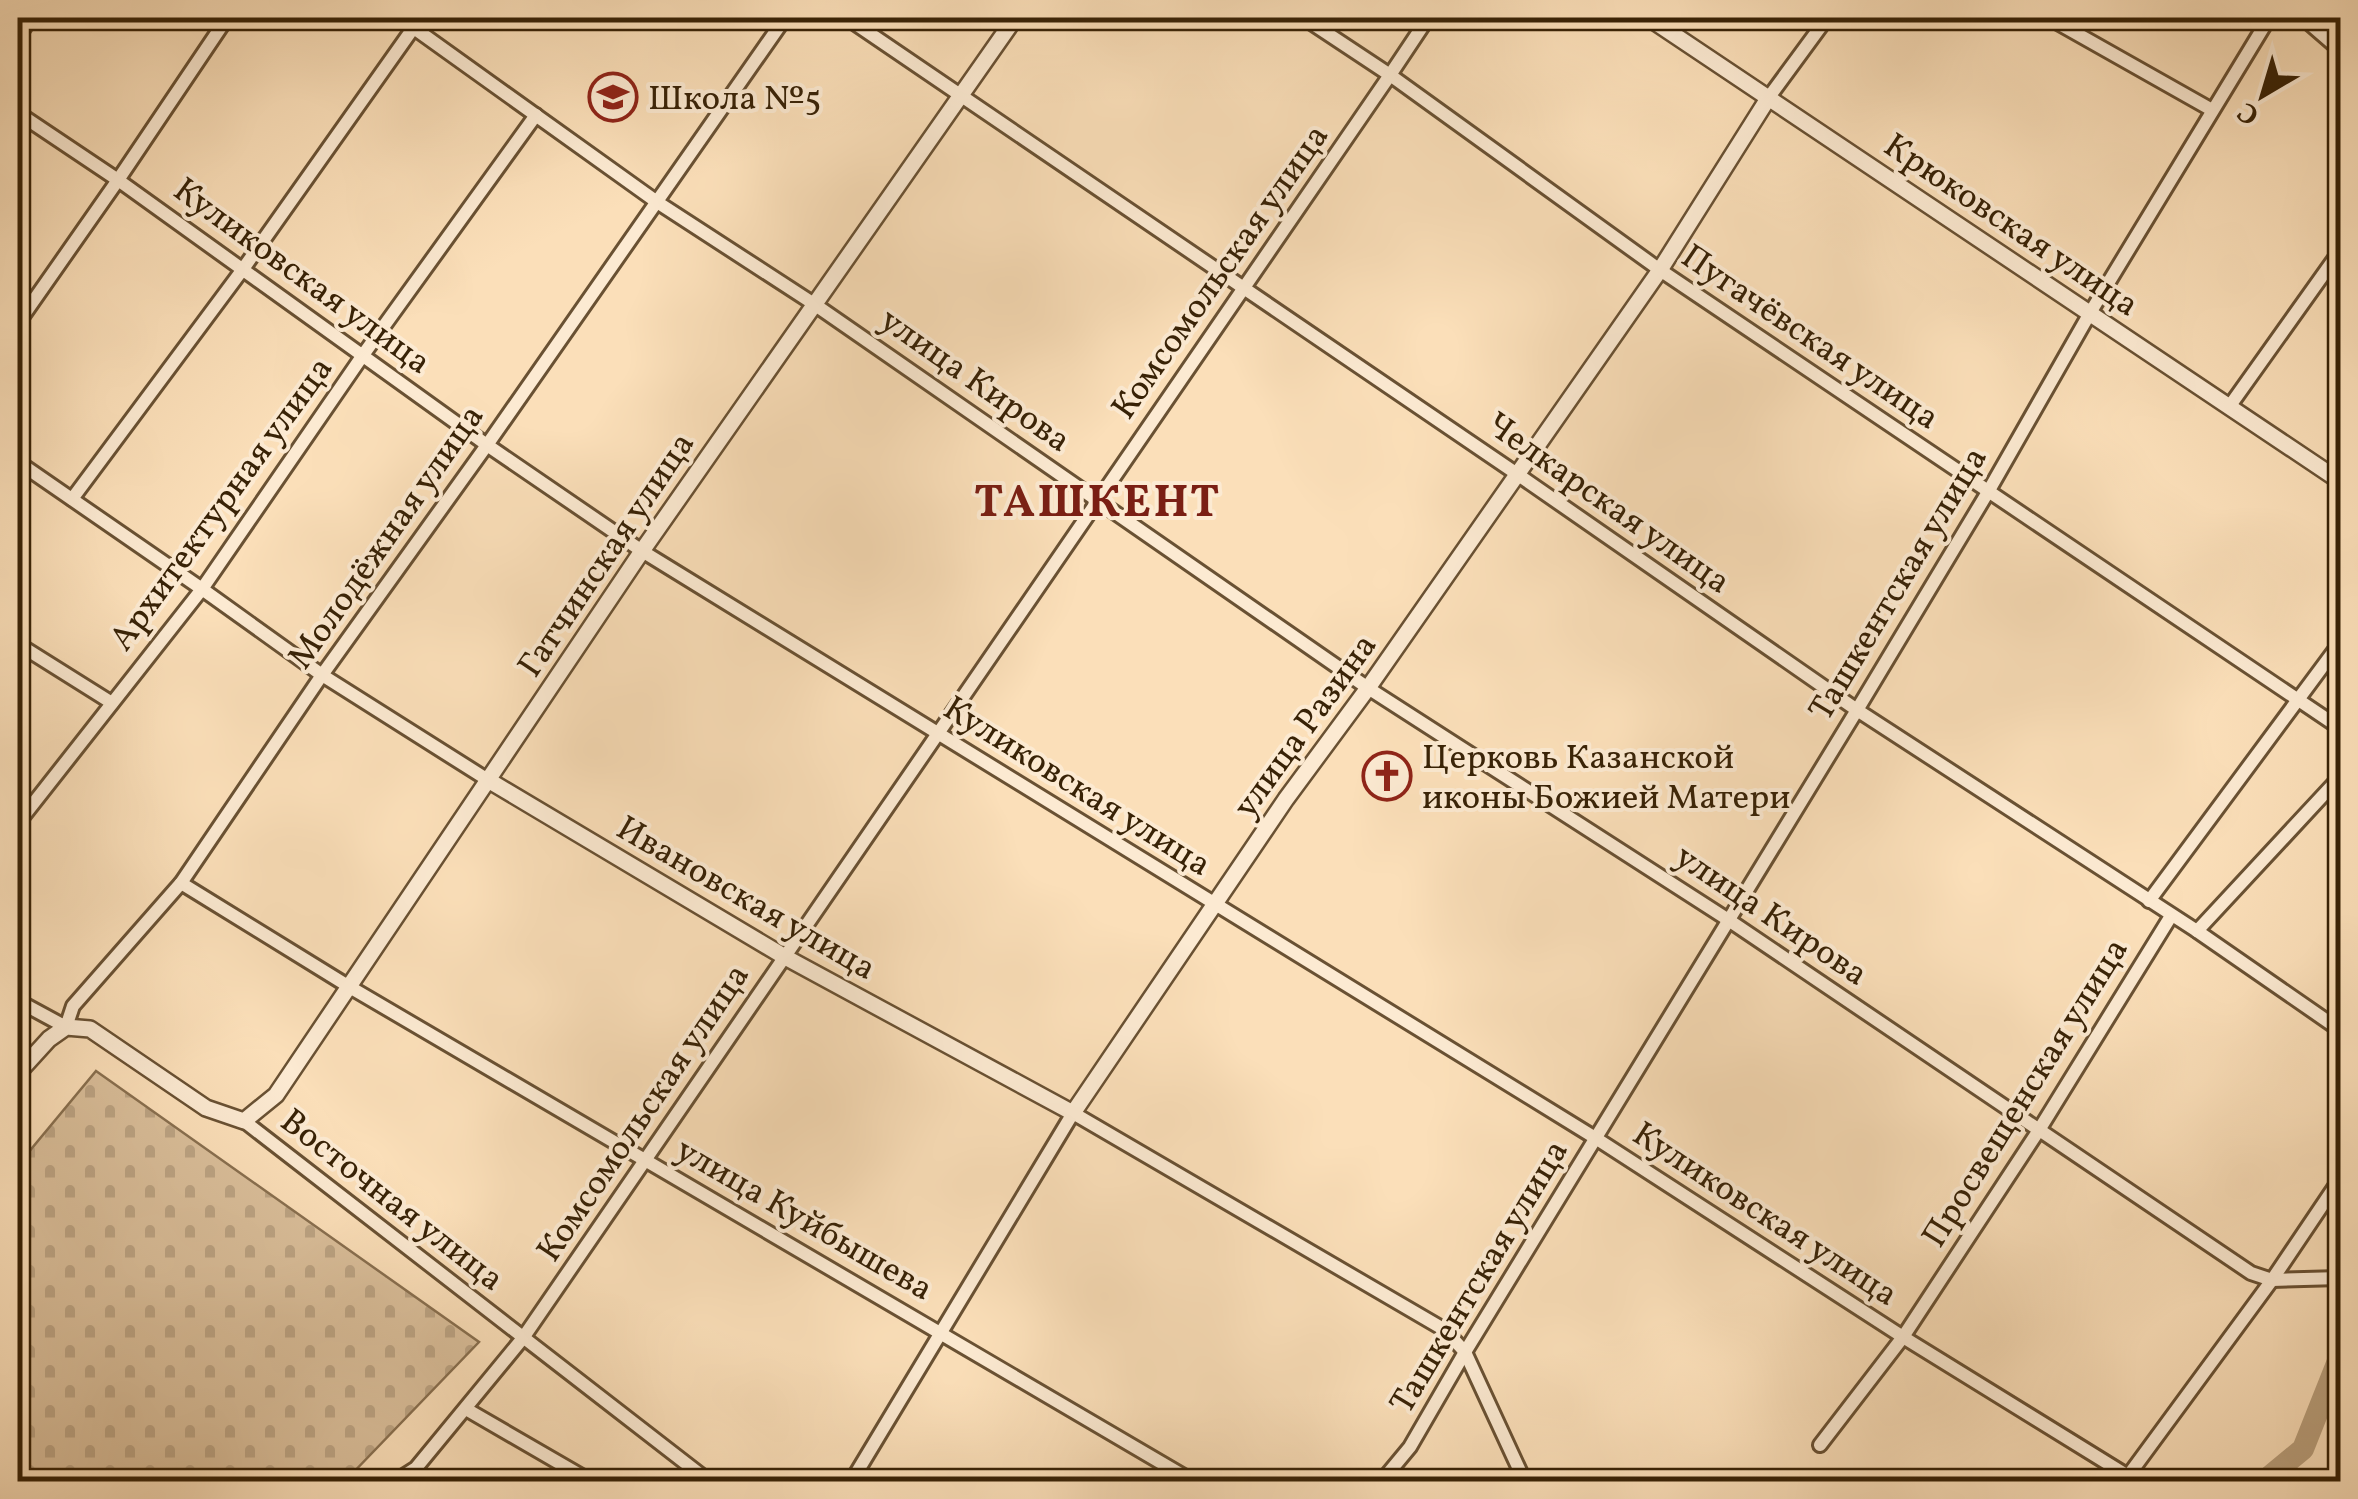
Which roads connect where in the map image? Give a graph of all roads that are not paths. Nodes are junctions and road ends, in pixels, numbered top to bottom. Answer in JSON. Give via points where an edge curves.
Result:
{"nodes":[{"id":1,"x":31,"y":18,"type":"edge"},
{"id":2,"x":227,"y":18,"type":"edge"},
{"id":3,"x":400,"y":18,"type":"edge"},
{"id":4,"x":785,"y":18,"type":"edge"},
{"id":5,"x":848,"y":18,"type":"edge"},
{"id":6,"x":1015,"y":18,"type":"edge"},
{"id":7,"x":1304,"y":18,"type":"edge"},
{"id":8,"x":1428,"y":18,"type":"edge"},
{"id":9,"x":1649,"y":18,"type":"edge"},
{"id":10,"x":1827,"y":18,"type":"edge"},
{"id":11,"x":2049,"y":18,"type":"edge"},
{"id":12,"x":2269,"y":18,"type":"edge"},
{"id":13,"x":2304,"y":18,"type":"edge"},
{"id":14,"x":414,"y":27,"type":"junction"},
{"id":15,"x":18,"y":37,"type":"edge"},
{"id":16,"x":2340,"y":50,"type":"edge"},
{"id":17,"x":1390,"y":76,"type":"junction"},
{"id":18,"x":961,"y":95,"type":"junction"},
{"id":19,"x":1769,"y":97,"type":"junction"},
{"id":20,"x":2212,"y":110,"type":"junction"},
{"id":21,"x":18,"y":113,"type":"edge"},
{"id":22,"x":536,"y":115,"type":"junction"},
{"id":23,"x":118,"y":180,"type":"junction"},
{"id":24,"x":657,"y":202,"type":"junction"},
{"id":25,"x":2340,"y":251,"type":"edge"},
{"id":26,"x":243,"y":269,"type":"junction"},
{"id":27,"x":1660,"y":270,"type":"junction"},
{"id":28,"x":1245,"y":288,"type":"junction"},
{"id":29,"x":814,"y":304,"type":"junction"},
{"id":30,"x":2090,"y":313,"type":"junction"},
{"id":31,"x":18,"y":323,"type":"edge"},
{"id":32,"x":363,"y":355,"type":"junction"},
{"id":33,"x":2229,"y":407,"type":"junction"},
{"id":34,"x":488,"y":445,"type":"junction"},
{"id":35,"x":18,"y":462,"type":"edge"},
{"id":36,"x":1517,"y":474,"type":"junction"},
{"id":37,"x":2340,"y":481,"type":"edge"},
{"id":38,"x":1988,"y":492,"type":"junction"},
{"id":39,"x":72,"y":499,"type":"junction"},
{"id":40,"x":1098,"y":500,"type":"junction"},
{"id":41,"x":642,"y":551,"type":"junction"},
{"id":42,"x":202,"y":589,"type":"junction"},
{"id":43,"x":2340,"y":643,"type":"edge"},
{"id":44,"x":18,"y":644,"type":"edge"},
{"id":45,"x":322,"y":676,"type":"junction"},
{"id":46,"x":1368,"y":688,"type":"junction"},
{"id":47,"x":2298,"y":698,"type":"junction"},
{"id":48,"x":112,"y":704,"type":"junction"},
{"id":49,"x":1857,"y":710,"type":"junction"},
{"id":50,"x":2340,"y":728,"type":"edge"},
{"id":51,"x":938,"y":734,"type":"junction"},
{"id":52,"x":2340,"y":777,"type":"edge"},
{"id":53,"x":488,"y":780,"type":"junction"},
{"id":54,"x":20,"y":813,"type":"edge"},
{"id":55,"x":181,"y":883,"type":"junction"},
{"id":56,"x":2148,"y":901,"type":"junction"},
{"id":57,"x":1214,"y":905,"type":"junction"},
{"id":58,"x":2171,"y":916,"type":"junction"},
{"id":59,"x":1727,"y":919,"type":"junction"},
{"id":60,"x":2197,"y":931,"type":"junction"},
{"id":61,"x":785,"y":956,"type":"junction"},
{"id":62,"x":348,"y":986,"type":"junction"},
{"id":63,"x":18,"y":1002,"type":"edge"},
{"id":64,"x":66,"y":1027,"type":"junction"},
{"id":65,"x":2340,"y":1030,"type":"edge"},
{"id":66,"x":18,"y":1073,"type":"edge"},
{"id":67,"x":1073,"y":1113,"type":"junction"},
{"id":68,"x":244,"y":1122,"type":"junction"},
{"id":69,"x":2039,"y":1130,"type":"junction"},
{"id":70,"x":1597,"y":1139,"type":"junction"},
{"id":71,"x":647,"y":1160,"type":"junction"},
{"id":72,"x":2340,"y":1180,"type":"edge"},
{"id":73,"x":2340,"y":1278,"type":"edge"},
{"id":74,"x":2272,"y":1280,"type":"junction"},
{"id":75,"x":941,"y":1332,"type":"junction"},
{"id":76,"x":1903,"y":1336,"type":"junction"},
{"id":77,"x":524,"y":1338,"type":"junction"},
{"id":78,"x":1465,"y":1352,"type":"junction"},
{"id":79,"x":466,"y":1409,"type":"junction"},
{"id":80,"x":1820,"y":1445,"type":"dead end"},
{"id":81,"x":394,"y":1482,"type":"edge"},
{"id":82,"x":592,"y":1482,"type":"edge"},
{"id":83,"x":710,"y":1482,"type":"edge"},
{"id":84,"x":850,"y":1482,"type":"edge"},
{"id":85,"x":1194,"y":1482,"type":"edge"},
{"id":86,"x":1381,"y":1482,"type":"edge"},
{"id":87,"x":1525,"y":1482,"type":"edge"}],
"edges":[{"from":1,"to":15,"type":"street"},
{"from":2,"to":23,"type":"street"},
{"from":3,"to":14,"type":"street","name":"улица Кирова"},
{"from":4,"to":24,"type":"street","name":"Молодёжная улица"},
{"from":5,"to":18,"type":"street","name":"Челкарская улица"},
{"from":6,"to":18,"type":"street","name":"Гатчинская улица"},
{"from":7,"to":17,"type":"street","name":"Пугачёвская улица"},
{"from":8,"to":17,"type":"street","name":"Комсомольская улица"},
{"from":9,"to":19,"type":"street","name":"Крюковская улица"},
{"from":10,"to":19,"type":"street","name":"улица Разина"},
{"from":11,"to":20,"type":"street"},
{"from":12,"to":20,"type":"street","name":"Ташкентская улица"},
{"from":13,"to":16,"type":"street"},
{"from":14,"to":22,"type":"street","name":"улица Кирова"},
{"from":14,"to":26,"type":"street"},
{"from":17,"to":27,"type":"street","name":"Пугачёвская улица"},
{"from":17,"to":28,"type":"street","name":"Комсомольская улица"},
{"from":18,"to":28,"type":"street","name":"Челкарская улица"},
{"from":18,"to":29,"type":"street","name":"Гатчинская улица"},
{"from":19,"to":27,"type":"street","name":"улица Разина"},
{"from":19,"to":30,"type":"street","name":"Крюковская улица"},
{"from":20,"to":30,"type":"street","name":"Ташкентская улица"},
{"from":21,"to":23,"type":"street","name":"Куликовская улица"},
{"from":22,"to":24,"type":"street","name":"улица Кирова"},
{"from":22,"to":32,"type":"street","name":"Архитектурная улица"},
{"from":23,"to":26,"type":"street","name":"Куликовская улица"},
{"from":23,"to":31,"type":"street"},
{"from":24,"to":29,"type":"street","name":"улица Кирова"},
{"from":24,"to":34,"type":"street","name":"Молодёжная улица"},
{"from":25,"to":33,"type":"street"},
{"from":26,"to":32,"type":"street","name":"Куликовская улица"},
{"from":26,"to":39,"type":"street"},
{"from":27,"to":36,"type":"street","name":"улица Разина"},
{"from":27,"to":38,"type":"street","name":"Пугачёвская улица"},
{"from":28,"to":36,"type":"street","name":"Челкарская улица"},
{"from":28,"to":40,"type":"street","name":"Комсомольская улица"},
{"from":29,"to":40,"type":"street","name":"улица Кирова"},
{"from":29,"to":41,"type":"street","name":"Гатчинская улица"},
{"from":30,"to":33,"type":"street","name":"Крюковская улица"},
{"from":30,"to":38,"type":"street","name":"Ташкентская улица"},
{"from":32,"to":34,"type":"street","name":"Куликовская улица"},
{"from":32,"to":42,"type":"street","name":"Архитектурная улица"},
{"from":33,"to":37,"type":"street","name":"Крюковская улица"},
{"from":34,"to":41,"type":"street","name":"Куликовская улица"},
{"from":34,"to":45,"type":"street","name":"Молодёжная улица"},
{"from":35,"to":39,"type":"street","name":"Ивановская улица"},
{"from":36,"to":46,"type":"street","name":"улица Разина"},
{"from":36,"to":49,"type":"street","name":"Челкарская улица"},
{"from":38,"to":47,"type":"street","name":"Пугачёвская улица"},
{"from":38,"to":49,"type":"street","name":"Ташкентская улица"},
{"from":39,"to":42,"type":"street","name":"Ивановская улица"},
{"from":40,"to":46,"type":"street","name":"улица Кирова"},
{"from":40,"to":51,"type":"street","name":"Комсомольская улица"},
{"from":41,"to":51,"type":"street","name":"Куликовская улица"},
{"from":41,"to":53,"type":"street","name":"Гатчинская улица"},
{"from":42,"to":45,"type":"street","name":"Ивановская улица"},
{"from":42,"to":48,"type":"street","name":"Архитектурная улица"},
{"from":43,"to":47,"type":"street","name":"Просвещенская улица"},
{"from":44,"to":48,"type":"street"},
{"from":45,"to":53,"type":"street","name":"Ивановская улица"},
{"from":45,"to":55,"type":"street","name":"Молодёжная улица"},
{"from":46,"to":57,"type":"street","name":"улица Разина"},
{"from":46,"to":59,"type":"street","name":"улица Кирова"},
{"from":47,"to":50,"type":"street","name":"Пугачёвская улица"},
{"from":47,"to":56,"type":"street","name":"Просвещенская улица"},
{"from":48,"to":54,"type":"street","name":"Архитектурная улица"},
{"from":49,"to":56,"type":"street","name":"Челкарская улица"},
{"from":49,"to":59,"type":"street","name":"Ташкентская улица"},
{"from":51,"to":57,"type":"street","name":"Куликовская улица"},
{"from":51,"to":61,"type":"street","name":"Комсомольская улица"},
{"from":52,"to":60,"type":"street"},
{"from":53,"to":61,"type":"street","name":"Ивановская улица"},
{"from":53,"to":62,"type":"street","name":"Гатчинская улица"},
{"from":55,"to":62,"type":"street","name":"улица Куйбышева"},
{"from":55,"to":64,"type":"street","name":"Молодёжная улица","via":[[74,1006]]},
{"from":56,"to":58,"type":"street","name":"Челкарская улица"},
{"from":57,"to":67,"type":"street","name":"улица Разина"},
{"from":57,"to":70,"type":"street","name":"Куликовская улица"},
{"from":58,"to":60,"type":"street","name":"Челкарская улица"},
{"from":58,"to":69,"type":"street","name":"Просвещенская улица"},
{"from":59,"to":69,"type":"street","name":"улица Кирова"},
{"from":59,"to":70,"type":"street","name":"Ташкентская улица"},
{"from":60,"to":65,"type":"street","name":"Челкарская улица"},
{"from":61,"to":67,"type":"street","name":"Ивановская улица"},
{"from":61,"to":71,"type":"street","name":"Комсомольская улица"},
{"from":62,"to":68,"type":"street","name":"Гатчинская улица","via":[[276,1095]]},
{"from":62,"to":71,"type":"street","name":"улица Куйбышева"},
{"from":63,"to":64,"type":"street","name":"Восточная улица"},
{"from":64,"to":66,"type":"street","name":"Молодёжная улица"},
{"from":64,"to":68,"type":"street","name":"Восточная улица","via":[[90,1029],[206,1108]]},
{"from":67,"to":75,"type":"street","name":"улица Разина"},
{"from":67,"to":78,"type":"street","name":"Ивановская улица","via":[[1429,1319]]},
{"from":68,"to":77,"type":"street","name":"Восточная улица"},
{"from":69,"to":74,"type":"street","name":"улица Кирова","via":[[2250,1273]]},
{"from":69,"to":76,"type":"street","name":"Просвещенская улица"},
{"from":70,"to":76,"type":"street","name":"Куликовская улица"},
{"from":70,"to":78,"type":"street","name":"Ташкентская улица"},
{"from":71,"to":75,"type":"street","name":"улица Куйбышева"},
{"from":71,"to":77,"type":"street","name":"Комсомольская улица"},
{"from":72,"to":74,"type":"street"},
{"from":73,"to":74,"type":"street"},
{"from":74,"to":76,"type":"street","name":"Куликовская улица","via":[[2128,1476]]},
{"from":75,"to":84,"type":"street","name":"улица Разина"},
{"from":75,"to":85,"type":"street","name":"улица Куйбышева"},
{"from":76,"to":80,"type":"street","name":"Просвещенская улица"},
{"from":77,"to":79,"type":"street","name":"Комсомольская улица"},
{"from":77,"to":83,"type":"street","name":"Восточная улица"},
{"from":78,"to":86,"type":"street","name":"Ташкентская улица","via":[[1410,1447]]},
{"from":78,"to":87,"type":"street"},
{"from":79,"to":81,"type":"street","name":"Комсомольская улица","via":[[416,1468]]},
{"from":79,"to":82,"type":"street"}]}
